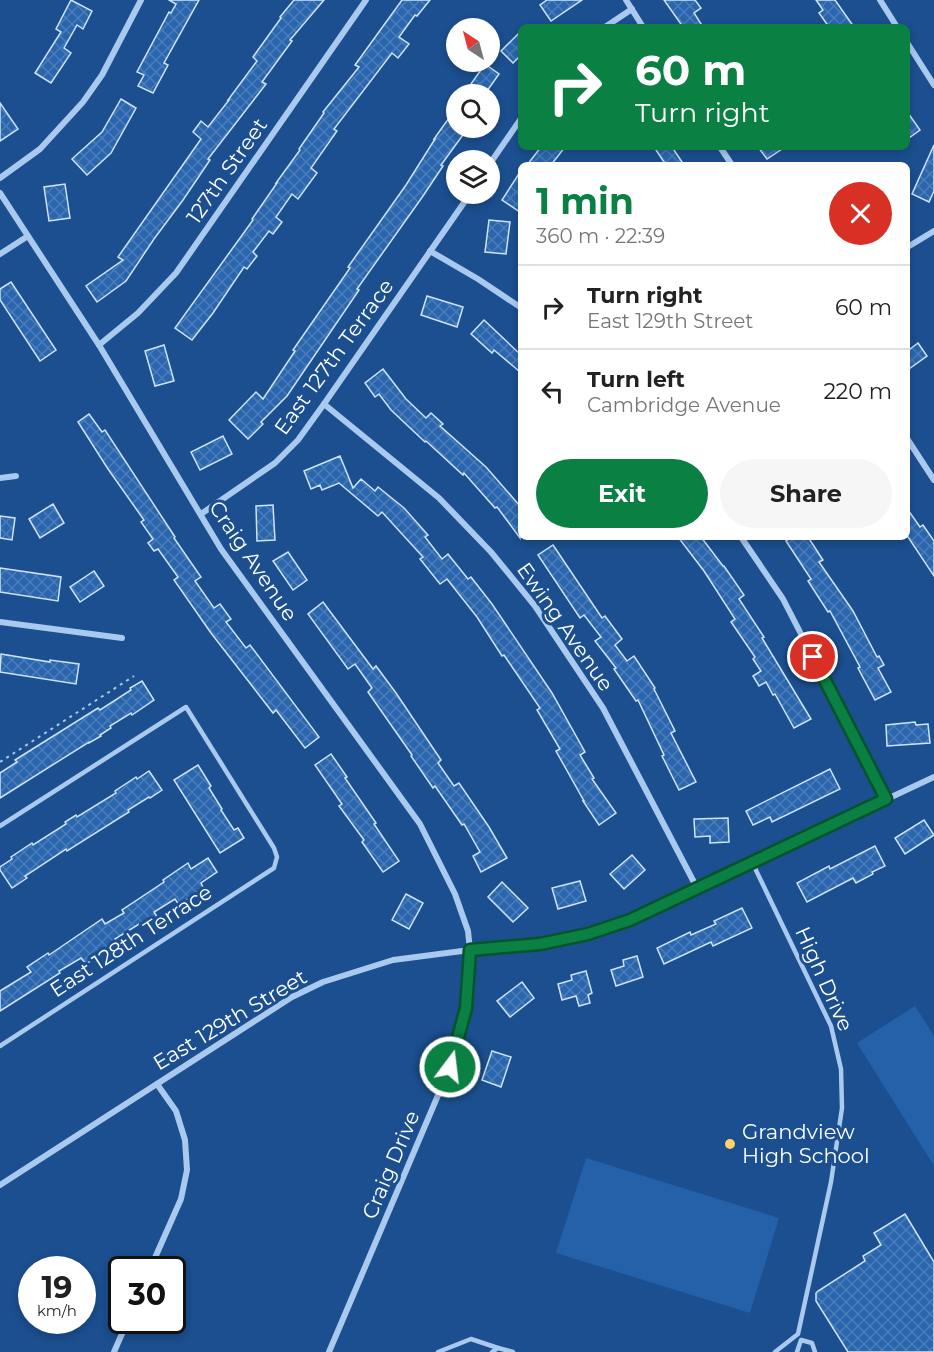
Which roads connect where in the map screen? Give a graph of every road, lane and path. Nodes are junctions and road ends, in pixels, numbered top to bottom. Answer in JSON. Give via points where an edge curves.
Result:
{"nodes":[{"id":1,"x":141,"y":0,"type":"edge"},
{"id":2,"x":366,"y":0,"type":"edge"},
{"id":3,"x":626,"y":0,"type":"edge"},
{"id":4,"x":880,"y":0,"type":"edge"},
{"id":5,"x":632,"y":9,"type":"junction"},
{"id":6,"x":610,"y":24,"type":"edge"},
{"id":7,"x":641,"y":24,"type":"edge"},
{"id":8,"x":895,"y":24,"type":"edge"},
{"id":9,"x":910,"y":47,"type":"edge"},
{"id":10,"x":934,"y":85,"type":"edge"},
{"id":11,"x":518,"y":123,"type":"edge"},
{"id":12,"x":499,"y":150,"type":"edge"},
{"id":13,"x":0,"y":178,"type":"edge"},
{"id":14,"x":0,"y":193,"type":"edge"},
{"id":15,"x":463,"y":204,"type":"edge"},
{"id":16,"x":934,"y":231,"type":"edge"},
{"id":17,"x":28,"y":236,"type":"junction"},
{"id":18,"x":910,"y":246,"type":"edge"},
{"id":19,"x":430,"y":250,"type":"junction"},
{"id":20,"x":0,"y":254,"type":"edge"},
{"id":21,"x":518,"y":306,"type":"edge"},
{"id":22,"x":99,"y":345,"type":"junction"},
{"id":23,"x":324,"y":404,"type":"junction"},
{"id":24,"x":910,"y":443,"type":"edge"},
{"id":25,"x":16,"y":476,"type":"dead end"},
{"id":26,"x":0,"y":478,"type":"edge"},
{"id":27,"x":934,"y":480,"type":"edge"},
{"id":28,"x":201,"y":514,"type":"junction"},
{"id":29,"x":743,"y":540,"type":"edge"},
{"id":30,"x":0,"y":622,"type":"edge"},
{"id":31,"x":122,"y":638,"type":"dead end"},
{"id":32,"x":134,"y":676,"type":"dead end"},
{"id":33,"x":0,"y":762,"type":"edge"},
{"id":34,"x":934,"y":777,"type":"edge"},
{"id":35,"x":886,"y":799,"type":"junction"},
{"id":36,"x":0,"y":826,"type":"edge"},
{"id":37,"x":752,"y":862,"type":"junction"},
{"id":38,"x":697,"y":888,"type":"junction"},
{"id":39,"x":470,"y":950,"type":"junction"},
{"id":40,"x":0,"y":1046,"type":"edge"},
{"id":41,"x":157,"y":1084,"type":"junction"},
{"id":42,"x":0,"y":1185,"type":"edge"},
{"id":43,"x":156,"y":1256,"type":"edge"},
{"id":44,"x":122,"y":1334,"type":"edge"},
{"id":45,"x":798,"y":1334,"type":"junction"},
{"id":46,"x":801,"y":1340,"type":"junction"},
{"id":47,"x":498,"y":1348,"type":"junction"},
{"id":48,"x":114,"y":1352,"type":"edge"},
{"id":49,"x":329,"y":1352,"type":"edge"},
{"id":50,"x":438,"y":1352,"type":"edge"},
{"id":51,"x":492,"y":1352,"type":"edge"},
{"id":52,"x":513,"y":1352,"type":"edge"},
{"id":53,"x":775,"y":1352,"type":"edge"},
{"id":54,"x":797,"y":1352,"type":"edge"},
{"id":55,"x":815,"y":1352,"type":"edge"}],
"edges":[{"from":1,"to":13,"type":"street","via":[[102,75],[83,102],[40,149]]},
{"from":2,"to":22,"type":"street","name":"127th Street","via":[[176,273],[138,313]]},
{"from":3,"to":5,"type":"street"},
{"from":4,"to":8,"type":"street"},
{"from":5,"to":6,"type":"street"},
{"from":5,"to":7,"type":"street"},
{"from":9,"to":10,"type":"street"},
{"from":11,"to":12,"type":"street"},
{"from":14,"to":17,"type":"street","name":"Craig Avenue"},
{"from":15,"to":19,"type":"street","name":"East 127th Terrace"},
{"from":16,"to":18,"type":"street"},
{"from":17,"to":20,"type":"street"},
{"from":17,"to":22,"type":"street","name":"Craig Avenue"},
{"from":19,"to":21,"type":"street"},
{"from":19,"to":23,"type":"street","name":"East 127th Terrace"},
{"from":22,"to":28,"type":"street","name":"Craig Avenue"},
{"from":23,"to":28,"type":"street","name":"East 127th Terrace","via":[[275,463]]},
{"from":23,"to":38,"type":"street","name":"Ewing Avenue","via":[[439,498],[535,606],[603,708]]},
{"from":24,"to":27,"type":"street"},
{"from":25,"to":26,"type":"street"},
{"from":28,"to":39,"type":"street","name":"Craig Avenue","via":[[228,558],[420,824],[455,894]]},
{"from":29,"to":35,"type":"street","via":[[783,599]]},
{"from":30,"to":31,"type":"street"},
{"from":32,"to":33,"type":"path"},
{"from":34,"to":35,"type":"street","name":"East 129th Street"},
{"from":35,"to":37,"type":"street","name":"East 129th Street"},
{"from":36,"to":40,"type":"lane","name":"East 128th Terrace","via":[[186,707],[277,857],[274,868]]},
{"from":37,"to":38,"type":"street","name":"East 129th Street"},
{"from":37,"to":45,"type":"lane","name":"High Drive","via":[[831,1026],[842,1069],[842,1108],[831,1182]]},
{"from":38,"to":39,"type":"street","name":"East 129th Street","via":[[630,920],[588,934],[540,944]]},
{"from":39,"to":41,"type":"street","name":"East 129th Street","via":[[393,960],[323,982],[291,997]]},
{"from":39,"to":49,"type":"street","name":"Craig Drive","via":[[466,1008],[450,1067]]},
{"from":41,"to":42,"type":"street","name":"East 129th Street"},
{"from":41,"to":43,"type":"street","via":[[176,1111],[185,1140],[187,1170],[181,1199]]},
{"from":44,"to":48,"type":"street"},
{"from":45,"to":46,"type":"lane"},
{"from":45,"to":53,"type":"lane"},
{"from":46,"to":54,"type":"lane"},
{"from":46,"to":55,"type":"lane","via":[[812,1343]]},
{"from":47,"to":50,"type":"lane","via":[[471,1339]]},
{"from":47,"to":51,"type":"lane"},
{"from":47,"to":52,"type":"lane"}]}
